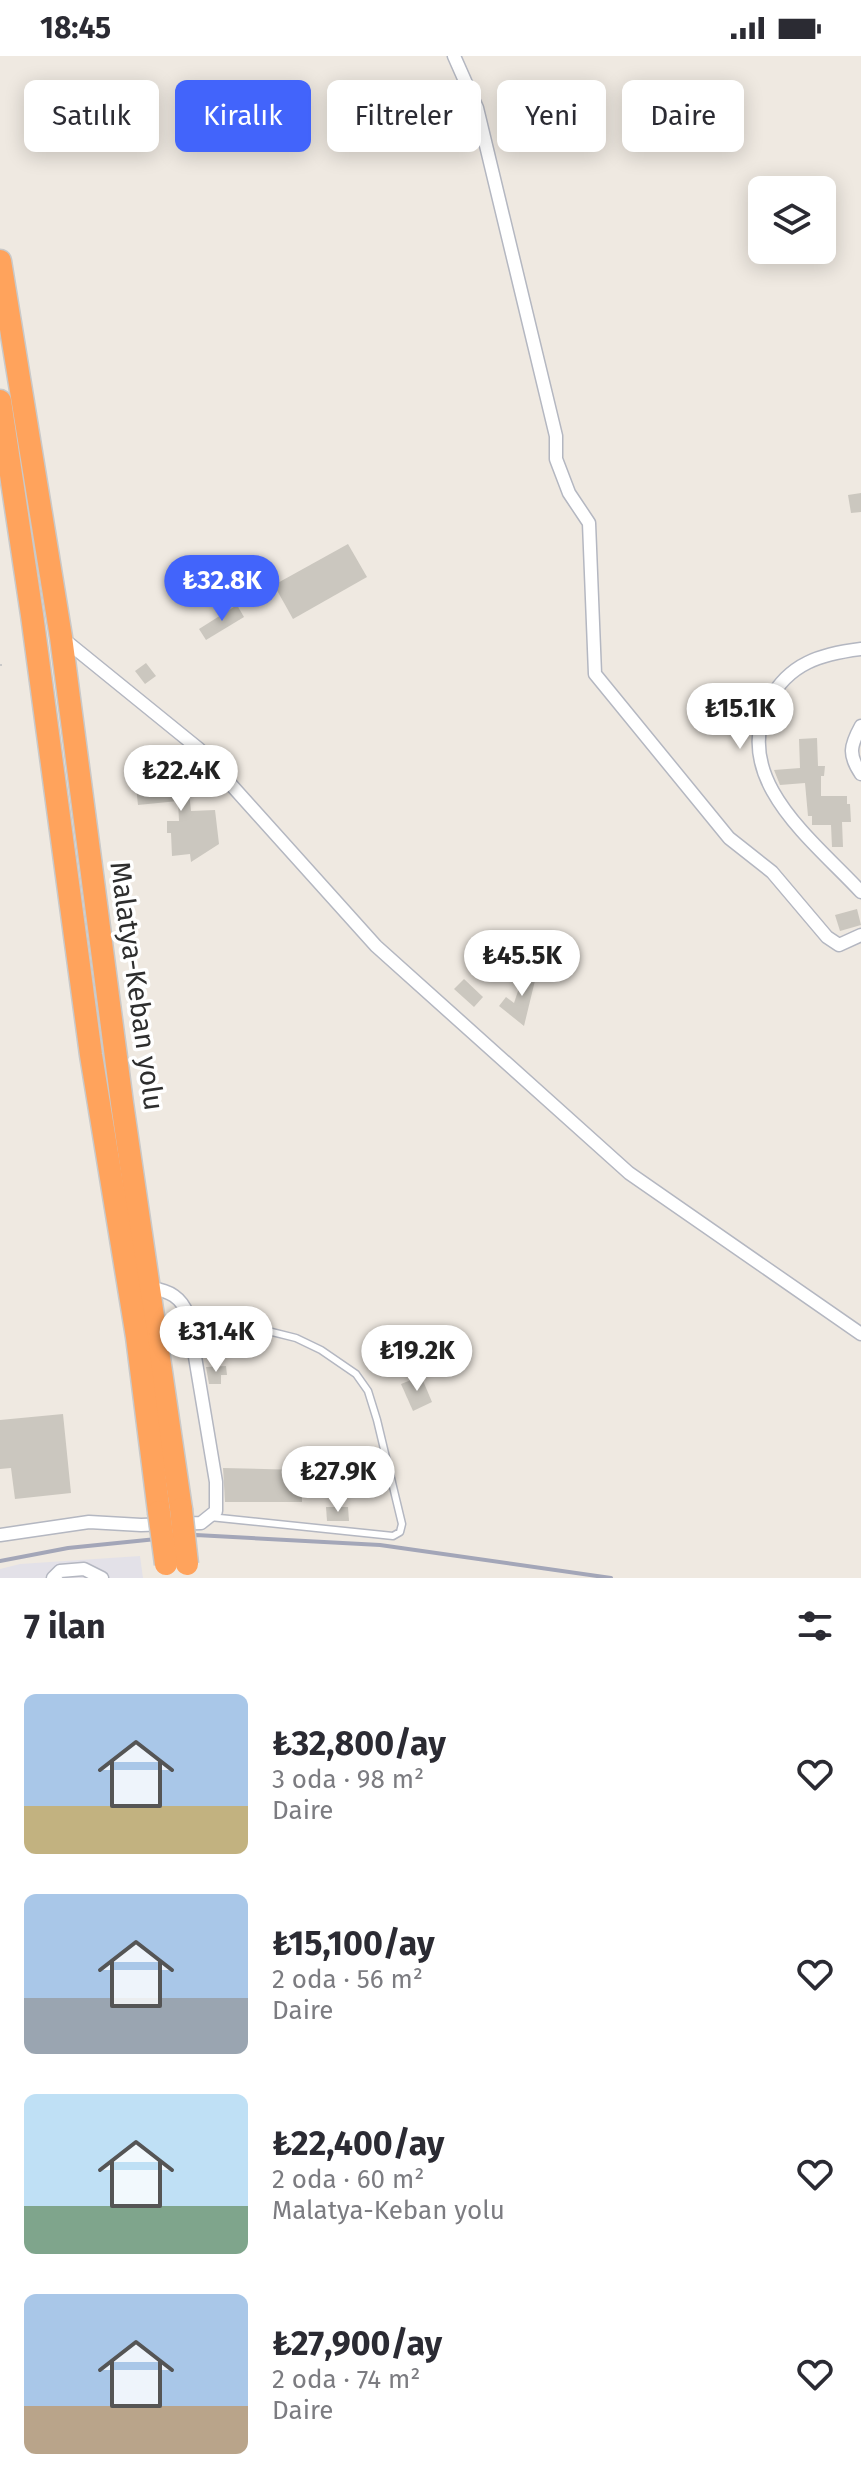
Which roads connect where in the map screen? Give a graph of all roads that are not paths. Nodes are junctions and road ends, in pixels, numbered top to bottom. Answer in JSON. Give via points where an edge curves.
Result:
{"nodes":[{"id":1,"x":454,"y":56,"type":"edge"},
{"id":2,"x":0,"y":261,"type":"edge"},
{"id":3,"x":0,"y":401,"type":"edge"},
{"id":4,"x":7,"y":500,"type":"edge"},
{"id":5,"x":61,"y":637,"type":"junction"},
{"id":6,"x":861,"y":649,"type":"edge"},
{"id":7,"x":861,"y":726,"type":"edge"},
{"id":8,"x":861,"y":774,"type":"edge"},
{"id":9,"x":861,"y":892,"type":"edge"},
{"id":10,"x":861,"y":935,"type":"edge"},
{"id":11,"x":151,"y":1288,"type":"junction"},
{"id":12,"x":190,"y":1324,"type":"junction"},
{"id":13,"x":861,"y":1334,"type":"edge"},
{"id":14,"x":170,"y":1510,"type":"junction"},
{"id":15,"x":210,"y":1517,"type":"junction"},
{"id":16,"x":0,"y":1535,"type":"edge"},
{"id":17,"x":178,"y":1571,"type":"edge"},
{"id":18,"x":53,"y":1578,"type":"edge"},
{"id":19,"x":102,"y":1578,"type":"edge"}],
"edges":[{"from":1,"to":10,"type":"street","via":[[477,108],[556,436],[556,459],[569,493],[589,523],[595,674],[729,838],[772,872],[827,937],[839,945]]},
{"from":2,"to":5,"type":"highway","name":"Malatya-Keban yolu"},
{"from":3,"to":4,"type":"highway","name":"Malatya-Keban yolu"},
{"from":4,"to":14,"type":"highway","name":"Malatya-Keban yolu","via":[[91,1055]]},
{"from":5,"to":11,"type":"highway","name":"Malatya-Keban yolu"},
{"from":5,"to":13,"type":"street","via":[[199,749],[376,946],[629,1173]]},
{"from":6,"to":9,"type":"street","via":[[801,664],[773,694],[758,732],[761,767],[776,797]]},
{"from":7,"to":8,"type":"street","via":[[851,747]]},
{"from":11,"to":12,"type":"street","via":[[176,1296]]},
{"from":11,"to":14,"type":"highway","name":"Malatya-Keban yolu"},
{"from":12,"to":15,"type":"street","via":[[217,1495]]},
{"from":12,"to":15,"type":"lane","via":[[240,1324],[296,1338],[356,1374],[377,1420],[402,1524],[393,1536]]},
{"from":14,"to":17,"type":"highway","name":"Malatya-Keban yolu","bridge":true},
{"from":15,"to":16,"type":"street","via":[[201,1523],[89,1522]]},
{"from":18,"to":19,"type":"street","via":[[60,1571],[84,1569]]}]}
